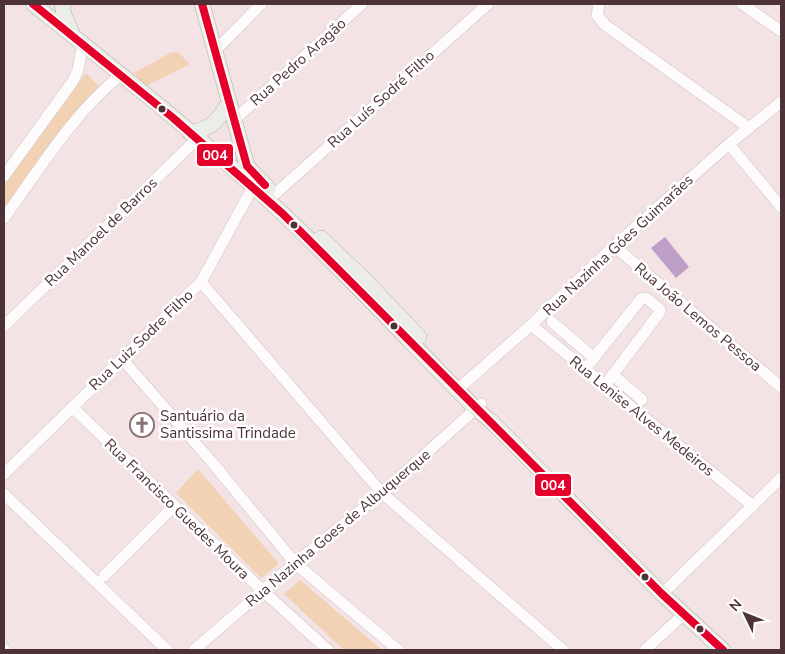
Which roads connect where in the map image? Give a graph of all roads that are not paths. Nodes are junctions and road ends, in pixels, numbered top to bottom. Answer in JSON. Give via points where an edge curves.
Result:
{"nodes":[{"id":1,"x":33,"y":4,"type":"edge"},
{"id":2,"x":62,"y":4,"type":"edge"},
{"id":3,"x":202,"y":4,"type":"edge"},
{"id":4,"x":262,"y":4,"type":"edge"},
{"id":5,"x":362,"y":4,"type":"edge"},
{"id":6,"x":488,"y":4,"type":"edge"},
{"id":7,"x":599,"y":4,"type":"edge"},
{"id":8,"x":742,"y":4,"type":"edge"},
{"id":9,"x":781,"y":31,"type":"edge"},
{"id":10,"x":78,"y":41,"type":"junction"},
{"id":11,"x":216,"y":50,"type":"junction"},
{"id":12,"x":121,"y":75,"type":"junction"},
{"id":13,"x":229,"y":102,"type":"junction"},
{"id":14,"x":781,"y":102,"type":"edge"},
{"id":15,"x":233,"y":121,"type":"junction"},
{"id":16,"x":749,"y":128,"type":"junction"},
{"id":17,"x":194,"y":136,"type":"junction"},
{"id":18,"x":729,"y":144,"type":"junction"},
{"id":19,"x":4,"y":176,"type":"edge"},
{"id":20,"x":253,"y":187,"type":"junction"},
{"id":21,"x":275,"y":194,"type":"junction"},
{"id":22,"x":781,"y":207,"type":"edge"},
{"id":23,"x":4,"y":218,"type":"edge"},
{"id":24,"x":614,"y":246,"type":"junction"},
{"id":25,"x":201,"y":282,"type":"junction"},
{"id":26,"x":552,"y":322,"type":"dead end"},
{"id":27,"x":532,"y":325,"type":"junction"},
{"id":28,"x":4,"y":326,"type":"edge"},
{"id":29,"x":594,"y":358,"type":"junction"},
{"id":30,"x":122,"y":360,"type":"junction"},
{"id":31,"x":585,"y":369,"type":"junction"},
{"id":32,"x":613,"y":375,"type":"junction"},
{"id":33,"x":605,"y":385,"type":"junction"},
{"id":34,"x":460,"y":387,"type":"junction"},
{"id":35,"x":781,"y":388,"type":"edge"},
{"id":36,"x":642,"y":400,"type":"dead end"},
{"id":37,"x":72,"y":407,"type":"junction"},
{"id":38,"x":478,"y":407,"type":"junction"},
{"id":39,"x":4,"y":474,"type":"edge"},
{"id":40,"x":781,"y":478,"type":"edge"},
{"id":41,"x":382,"y":493,"type":"junction"},
{"id":42,"x":4,"y":494,"type":"edge"},
{"id":43,"x":174,"y":506,"type":"junction"},
{"id":44,"x":753,"y":506,"type":"junction"},
{"id":45,"x":295,"y":563,"type":"junction"},
{"id":46,"x":104,"y":576,"type":"dead end"},
{"id":47,"x":263,"y":591,"type":"junction"},
{"id":48,"x":662,"y":594,"type":"junction"},
{"id":49,"x":684,"y":614,"type":"junction"},
{"id":50,"x":167,"y":650,"type":"edge"},
{"id":51,"x":194,"y":650,"type":"edge"},
{"id":52,"x":328,"y":650,"type":"edge"},
{"id":53,"x":398,"y":650,"type":"edge"},
{"id":54,"x":563,"y":650,"type":"edge"},
{"id":55,"x":645,"y":650,"type":"edge"},
{"id":56,"x":723,"y":650,"type":"edge"}],
"edges":[{"from":1,"to":10,"type":"main road"},
{"from":2,"to":10,"type":"main road","via":[[64,15]]},
{"from":3,"to":11,"type":"main road"},
{"from":4,"to":11,"type":"street"},
{"from":5,"to":15,"type":"street","name":"Rua Pedro Aragão"},
{"from":6,"to":21,"type":"street","name":"Rua Luís Sodré Filho"},
{"from":7,"to":16,"type":"street","via":[[597,14],[605,25]]},
{"from":8,"to":9,"type":"street"},
{"from":10,"to":12,"type":"main road"},
{"from":10,"to":19,"type":"street","via":[[78,70],[73,81]]},
{"from":11,"to":13,"type":"main road"},
{"from":12,"to":17,"type":"main road"},
{"from":12,"to":23,"type":"street","via":[[84,109]]},
{"from":13,"to":15,"type":"main road"},
{"from":13,"to":17,"type":"main road","via":[[214,124]]},
{"from":14,"to":16,"type":"street","name":"Rua Nazinha Góes Guimarães"},
{"from":15,"to":21,"type":"main road","via":[[247,166]]},
{"from":16,"to":18,"type":"street","name":"Rua Nazinha Góes Guimarães"},
{"from":17,"to":20,"type":"main road"},
{"from":17,"to":28,"type":"street","name":"Rua Manoel de Barros"},
{"from":18,"to":22,"type":"street"},
{"from":18,"to":24,"type":"street","name":"Rua Nazinha Góes Guimarães"},
{"from":20,"to":25,"type":"street","name":"Rua Luiz Sodre Filho"},
{"from":20,"to":34,"type":"main road"},
{"from":21,"to":34,"type":"main road","via":[[364,279]]},
{"from":24,"to":27,"type":"street","name":"Rua Nazinha Góes Guimarães"},
{"from":24,"to":35,"type":"street","name":"Rua João Lemos Pessoa"},
{"from":25,"to":30,"type":"street","name":"Rua Luiz Sodre Filho"},
{"from":25,"to":41,"type":"street"},
{"from":26,"to":29,"type":"street"},
{"from":27,"to":31,"type":"street","name":"Rua Lenise Alves Medeiros"},
{"from":27,"to":34,"type":"street","name":"Rua Nazinha Góes Guimarães"},
{"from":29,"to":31,"type":"street"},
{"from":29,"to":32,"type":"street","via":[[641,299],[646,298],[660,309]]},
{"from":30,"to":37,"type":"street","name":"Rua Luiz Sodre Filho"},
{"from":30,"to":45,"type":"street"},
{"from":31,"to":33,"type":"street","name":"Rua Lenise Alves Medeiros"},
{"from":32,"to":33,"type":"street"},
{"from":32,"to":36,"type":"street"},
{"from":33,"to":44,"type":"street","name":"Rua Lenise Alves Medeiros"},
{"from":34,"to":38,"type":"main road"},
{"from":37,"to":39,"type":"street","name":"Rua Luiz Sodre Filho"},
{"from":37,"to":43,"type":"street","name":"Rua Francisco Guedes Moura"},
{"from":38,"to":41,"type":"street","name":"Rua Nazinha Goes de Albuquerque"},
{"from":38,"to":48,"type":"main road"},
{"from":40,"to":44,"type":"street"},
{"from":41,"to":45,"type":"street","name":"Rua Nazinha Goes de Albuquerque"},
{"from":41,"to":54,"type":"street"},
{"from":42,"to":50,"type":"street"},
{"from":43,"to":46,"type":"street"},
{"from":43,"to":47,"type":"street","name":"Rua Francisco Guedes Moura"},
{"from":44,"to":48,"type":"street"},
{"from":45,"to":47,"type":"street","name":"Rua Nazinha Goes de Albuquerque"},
{"from":45,"to":53,"type":"street"},
{"from":47,"to":51,"type":"street","name":"Rua Nazinha Goes de Albuquerque"},
{"from":47,"to":52,"type":"street","name":"Rua Francisco Guedes Moura"},
{"from":48,"to":49,"type":"main road"},
{"from":49,"to":55,"type":"street"},
{"from":49,"to":56,"type":"main road"}]}
